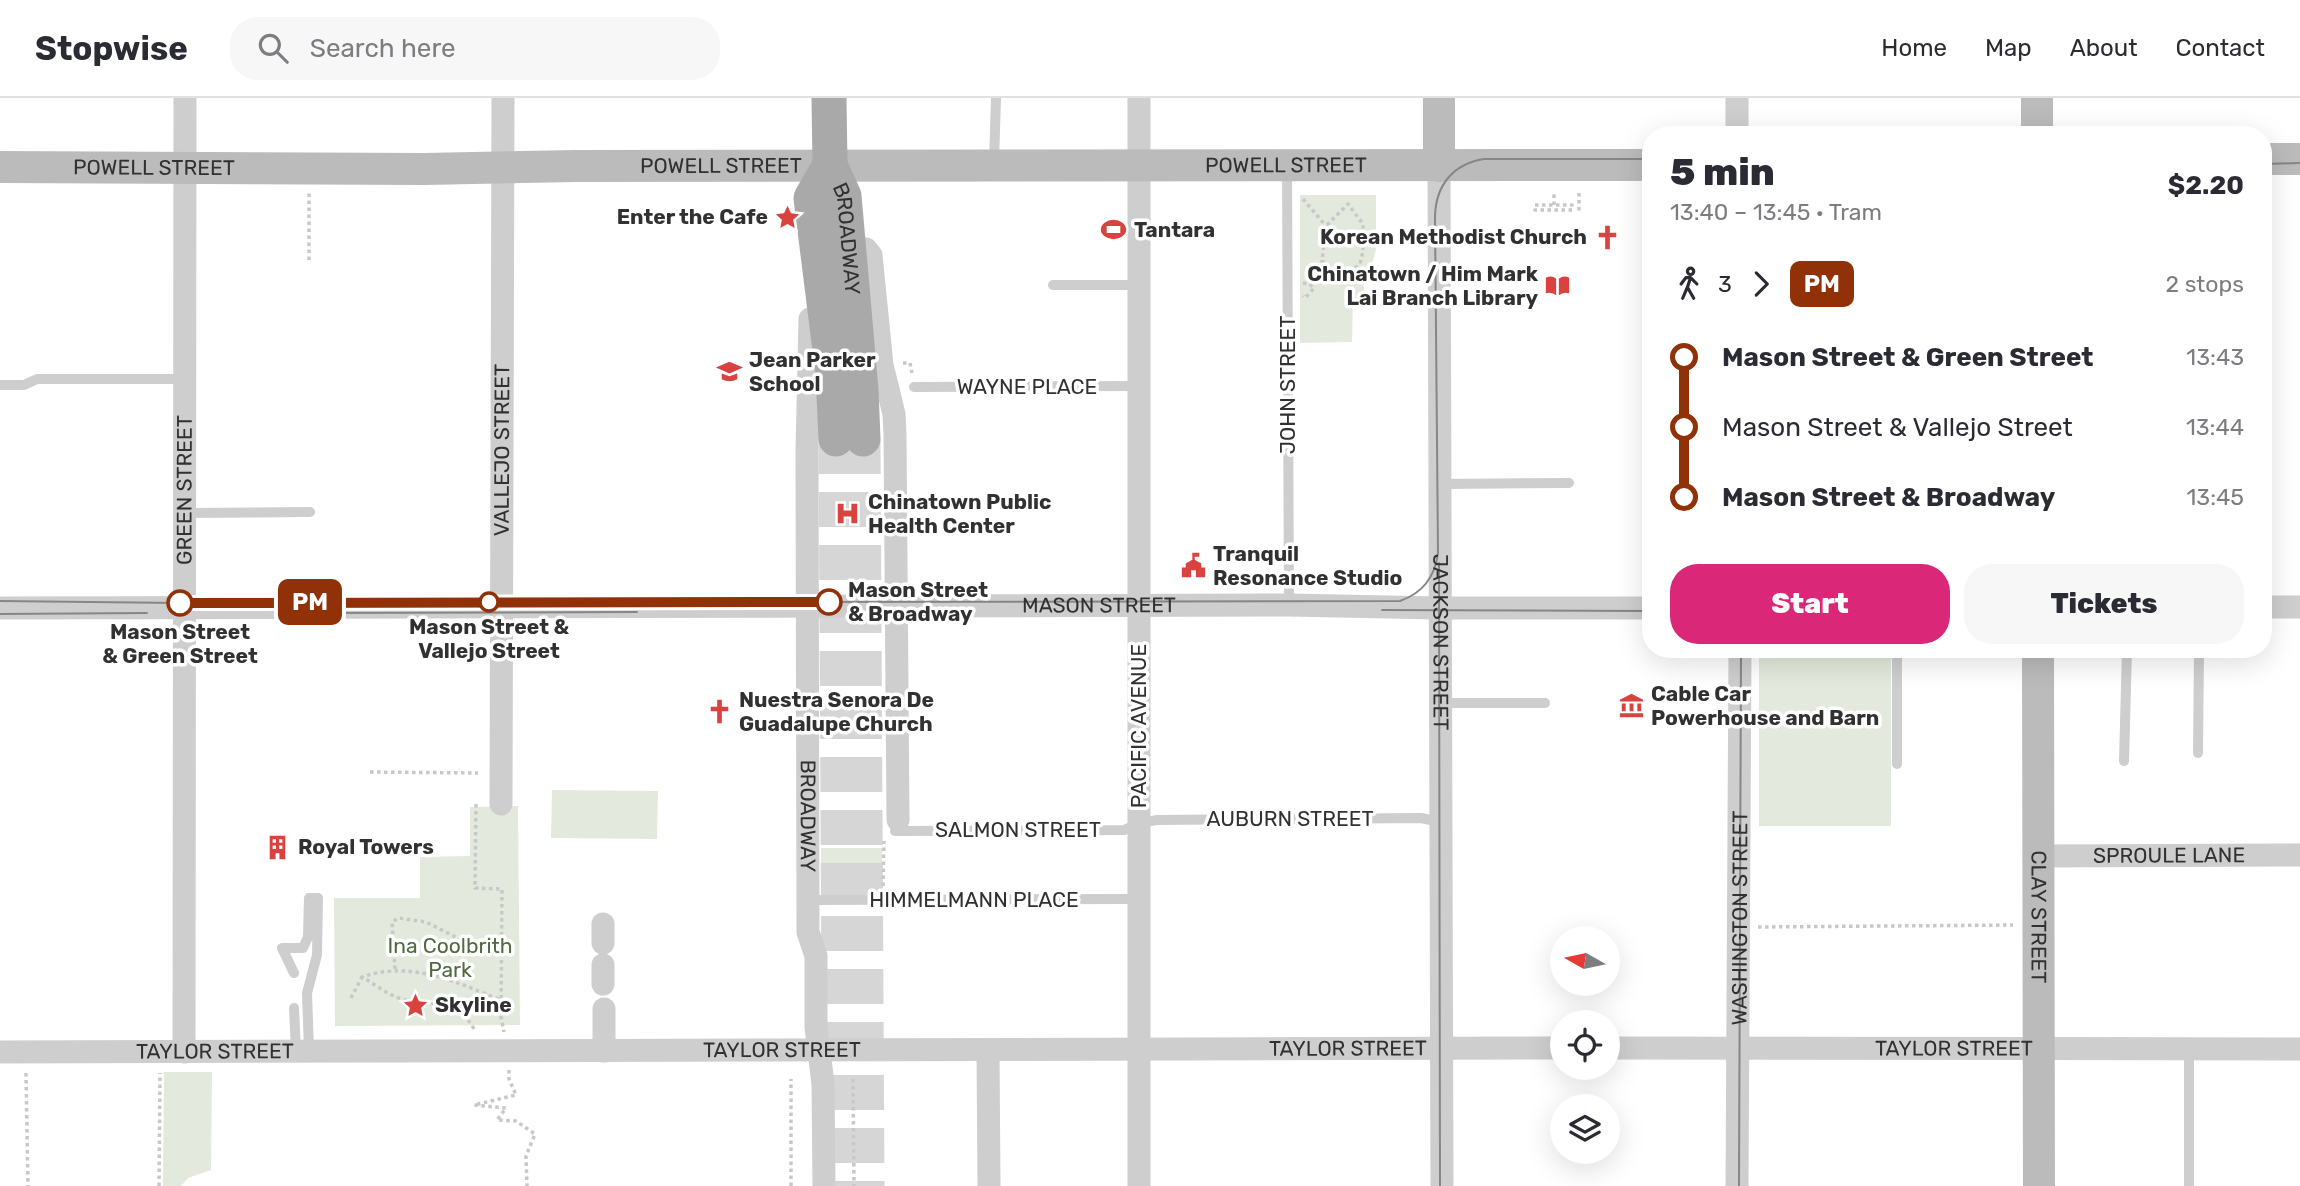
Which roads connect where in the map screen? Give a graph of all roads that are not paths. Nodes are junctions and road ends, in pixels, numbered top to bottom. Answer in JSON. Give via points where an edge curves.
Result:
{"nodes":[{"id":1,"x":185,"y":98,"type":"edge"},
{"id":2,"x":503,"y":98,"type":"edge"},
{"id":3,"x":829,"y":98,"type":"edge"},
{"id":4,"x":996,"y":98,"type":"edge"},
{"id":5,"x":1139,"y":98,"type":"edge"},
{"id":6,"x":1439,"y":98,"type":"edge"},
{"id":7,"x":1737,"y":98,"type":"edge"},
{"id":8,"x":2037,"y":98,"type":"edge"},
{"id":9,"x":1737,"y":126,"type":"edge"},
{"id":10,"x":2037,"y":126,"type":"edge"},
{"id":11,"x":2272,"y":159,"type":"edge"},
{"id":12,"x":2300,"y":159,"type":"edge"},
{"id":13,"x":1642,"y":164,"type":"edge"},
{"id":14,"x":830,"y":165,"type":"junction"},
{"id":15,"x":994,"y":165,"type":"junction"},
{"id":16,"x":1139,"y":165,"type":"junction"},
{"id":17,"x":1287,"y":165,"type":"junction"},
{"id":18,"x":1438,"y":166,"type":"junction"},
{"id":19,"x":0,"y":167,"type":"edge"},
{"id":20,"x":185,"y":167,"type":"junction"},
{"id":21,"x":503,"y":168,"type":"junction"},
{"id":22,"x":857,"y":247,"type":"junction"},
{"id":23,"x":1053,"y":285,"type":"dead end"},
{"id":24,"x":1139,"y":285,"type":"junction"},
{"id":25,"x":817,"y":307,"type":"junction"},
{"id":26,"x":185,"y":379,"type":"junction"},
{"id":27,"x":0,"y":384,"type":"edge"},
{"id":28,"x":1139,"y":386,"type":"junction"},
{"id":29,"x":914,"y":387,"type":"dead end"},
{"id":30,"x":1569,"y":483,"type":"dead end"},
{"id":31,"x":1440,"y":484,"type":"junction"},
{"id":32,"x":310,"y":512,"type":"dead end"},
{"id":33,"x":185,"y":513,"type":"junction"},
{"id":34,"x":1289,"y":605,"type":"junction"},
{"id":35,"x":1139,"y":606,"type":"junction"},
{"id":36,"x":502,"y":607,"type":"junction"},
{"id":37,"x":808,"y":607,"type":"junction"},
{"id":38,"x":897,"y":607,"type":"junction"},
{"id":39,"x":2272,"y":607,"type":"edge"},
{"id":40,"x":2300,"y":607,"type":"edge"},
{"id":41,"x":0,"y":608,"type":"edge"},
{"id":42,"x":184,"y":608,"type":"junction"},
{"id":43,"x":1440,"y":608,"type":"junction"},
{"id":44,"x":1642,"y":608,"type":"edge"},
{"id":45,"x":1740,"y":658,"type":"edge"},
{"id":46,"x":1897,"y":658,"type":"edge"},
{"id":47,"x":2038,"y":658,"type":"edge"},
{"id":48,"x":2127,"y":658,"type":"edge"},
{"id":49,"x":2199,"y":658,"type":"edge"},
{"id":50,"x":1545,"y":703,"type":"dead end"},
{"id":51,"x":1440,"y":704,"type":"junction"},
{"id":52,"x":2198,"y":753,"type":"dead end"},
{"id":53,"x":2124,"y":761,"type":"dead end"},
{"id":54,"x":1897,"y":764,"type":"dead end"},
{"id":55,"x":501,"y":804,"type":"dead end"},
{"id":56,"x":1440,"y":822,"type":"junction"},
{"id":57,"x":1139,"y":824,"type":"junction"},
{"id":58,"x":896,"y":825,"type":"joint"},
{"id":59,"x":2300,"y":855,"type":"edge"},
{"id":60,"x":2038,"y":856,"type":"junction"},
{"id":61,"x":1139,"y":899,"type":"junction"},
{"id":62,"x":809,"y":900,"type":"junction"},
{"id":63,"x":294,"y":972,"type":"dead end"},
{"id":64,"x":294,"y":1008,"type":"dead end"},
{"id":65,"x":604,"y":1009,"type":"dead end"},
{"id":66,"x":1441,"y":1047,"type":"junction"},
{"id":67,"x":1550,"y":1048,"type":"edge"},
{"id":68,"x":1620,"y":1048,"type":"edge"},
{"id":69,"x":820,"y":1049,"type":"junction"},
{"id":70,"x":1738,"y":1049,"type":"junction"},
{"id":71,"x":2039,"y":1049,"type":"junction"},
{"id":72,"x":2189,"y":1049,"type":"junction"},
{"id":73,"x":2300,"y":1049,"type":"edge"},
{"id":74,"x":988,"y":1050,"type":"junction"},
{"id":75,"x":1139,"y":1050,"type":"junction"},
{"id":76,"x":302,"y":1051,"type":"junction"},
{"id":77,"x":604,"y":1051,"type":"junction"},
{"id":78,"x":0,"y":1052,"type":"edge"},
{"id":79,"x":184,"y":1052,"type":"junction"},
{"id":80,"x":824,"y":1186,"type":"edge"},
{"id":81,"x":989,"y":1186,"type":"edge"},
{"id":82,"x":1139,"y":1186,"type":"edge"},
{"id":83,"x":1441,"y":1186,"type":"edge"},
{"id":84,"x":1737,"y":1186,"type":"edge"},
{"id":85,"x":2039,"y":1186,"type":"edge"},
{"id":86,"x":2189,"y":1186,"type":"edge"}],
"edges":[{"from":1,"to":20,"type":"street","name":"GREEN STREET"},
{"from":2,"to":21,"type":"street","name":"VALLEJO STREET"},
{"from":3,"to":14,"type":"main road","name":"BROADWAY"},
{"from":4,"to":15,"type":"lane"},
{"from":5,"to":16,"type":"street","name":"PACIFIC AVENUE"},
{"from":6,"to":18,"type":"street","name":"JACKSON STREET"},
{"from":7,"to":9,"type":"street"},
{"from":8,"to":10,"type":"street"},
{"from":11,"to":12,"type":"street"},
{"from":13,"to":18,"type":"street","name":"POWELL STREET"},
{"from":14,"to":15,"type":"street","name":"POWELL STREET"},
{"from":14,"to":21,"type":"street","name":"POWELL STREET"},
{"from":14,"to":22,"type":"main road","name":"BROADWAY"},
{"from":14,"to":25,"type":"main road","name":"BROADWAY","via":[[811,198]]},
{"from":15,"to":16,"type":"street","name":"POWELL STREET"},
{"from":16,"to":17,"type":"street","name":"POWELL STREET"},
{"from":16,"to":24,"type":"street","name":"PACIFIC AVENUE"},
{"from":17,"to":18,"type":"street","name":"POWELL STREET"},
{"from":17,"to":34,"type":"lane","name":"JOHN STREET"},
{"from":18,"to":31,"type":"street","name":"JACKSON STREET"},
{"from":19,"to":20,"type":"street","name":"POWELL STREET"},
{"from":20,"to":21,"type":"street","name":"POWELL STREET"},
{"from":20,"to":26,"type":"street","name":"GREEN STREET"},
{"from":21,"to":36,"type":"street","name":"VALLEJO STREET"},
{"from":22,"to":25,"type":"main road","name":"BROADWAY","via":[[861,390],[850,439]]},
{"from":22,"to":38,"type":"street","name":"BROADWAY","via":[[871,255],[884,377],[894,414]]},
{"from":23,"to":24,"type":"lane"},
{"from":24,"to":28,"type":"street","name":"PACIFIC AVENUE"},
{"from":25,"to":37,"type":"street","name":"BROADWAY","via":[[807,450]]},
{"from":26,"to":27,"type":"lane","via":[[37,379]]},
{"from":26,"to":33,"type":"street","name":"GREEN STREET"},
{"from":28,"to":29,"type":"lane","name":"WAYNE PLACE"},
{"from":28,"to":35,"type":"street","name":"PACIFIC AVENUE"},
{"from":30,"to":31,"type":"lane"},
{"from":31,"to":43,"type":"street","name":"JACKSON STREET"},
{"from":32,"to":33,"type":"lane"},
{"from":33,"to":42,"type":"street","name":"GREEN STREET"},
{"from":34,"to":35,"type":"street","name":"MASON STREET"},
{"from":34,"to":43,"type":"street","name":"MASON STREET"},
{"from":35,"to":38,"type":"street","name":"MASON STREET"},
{"from":35,"to":57,"type":"street","name":"PACIFIC AVENUE"},
{"from":36,"to":37,"type":"street","name":"MASON STREET"},
{"from":36,"to":42,"type":"street","name":"MASON STREET"},
{"from":36,"to":55,"type":"street","name":"VALLEJO STREET"},
{"from":37,"to":38,"type":"street","name":"MASON STREET"},
{"from":37,"to":62,"type":"street","name":"BROADWAY"},
{"from":38,"to":58,"type":"street","name":"BROADWAY"},
{"from":39,"to":40,"type":"street"},
{"from":41,"to":42,"type":"street","name":"MASON STREET"},
{"from":42,"to":79,"type":"street","name":"GREEN STREET"},
{"from":43,"to":44,"type":"street","name":"MASON STREET"},
{"from":43,"to":51,"type":"street","name":"JACKSON STREET"},
{"from":45,"to":70,"type":"street","name":"WASHINGTON STREET"},
{"from":46,"to":54,"type":"lane"},
{"from":47,"to":60,"type":"street","name":"CLAY STREET"},
{"from":48,"to":53,"type":"lane"},
{"from":49,"to":52,"type":"lane"},
{"from":50,"to":51,"type":"lane"},
{"from":51,"to":56,"type":"street","name":"JACKSON STREET"},
{"from":56,"to":57,"type":"lane","name":"AUBURN STREET","via":[[1421,818],[1156,820]]},
{"from":56,"to":66,"type":"street","name":"JACKSON STREET"},
{"from":57,"to":58,"type":"lane","name":"SALMON STREET","via":[[1121,830]]},
{"from":57,"to":61,"type":"street","name":"PACIFIC AVENUE"},
{"from":59,"to":60,"type":"street","name":"SPROULE LANE"},
{"from":60,"to":71,"type":"street","name":"CLAY STREET"},
{"from":61,"to":62,"type":"lane","name":"HIMMELMANN PLACE"},
{"from":61,"to":75,"type":"street","name":"PACIFIC AVENUE"},
{"from":62,"to":69,"type":"street","name":"BROADWAY"},
{"from":63,"to":76,"type":"lane","via":[[282,948],[303,948],[308,937],[309,898],[318,898],[317,955],[307,993]]},
{"from":64,"to":76,"type":"lane"},
{"from":65,"to":77,"type":"street"},
{"from":66,"to":67,"type":"street","name":"TAYLOR STREET"},
{"from":66,"to":75,"type":"street","name":"TAYLOR STREET"},
{"from":66,"to":83,"type":"street","name":"JACKSON STREET"},
{"from":68,"to":70,"type":"street","name":"TAYLOR STREET"},
{"from":69,"to":74,"type":"street","name":"TAYLOR STREET"},
{"from":69,"to":77,"type":"street","name":"TAYLOR STREET"},
{"from":69,"to":80,"type":"street","name":"BROADWAY"},
{"from":70,"to":71,"type":"street","name":"TAYLOR STREET"},
{"from":70,"to":84,"type":"street","name":"WASHINGTON STREET"},
{"from":71,"to":72,"type":"street","name":"TAYLOR STREET"},
{"from":71,"to":85,"type":"street","name":"CLAY STREET"},
{"from":72,"to":73,"type":"street","name":"TAYLOR STREET"},
{"from":72,"to":86,"type":"lane"},
{"from":74,"to":75,"type":"street","name":"TAYLOR STREET"},
{"from":74,"to":81,"type":"street"},
{"from":75,"to":82,"type":"street","name":"PACIFIC AVENUE"},
{"from":76,"to":77,"type":"street","name":"TAYLOR STREET"},
{"from":76,"to":79,"type":"street","name":"TAYLOR STREET"},
{"from":78,"to":79,"type":"street","name":"TAYLOR STREET"}]}
